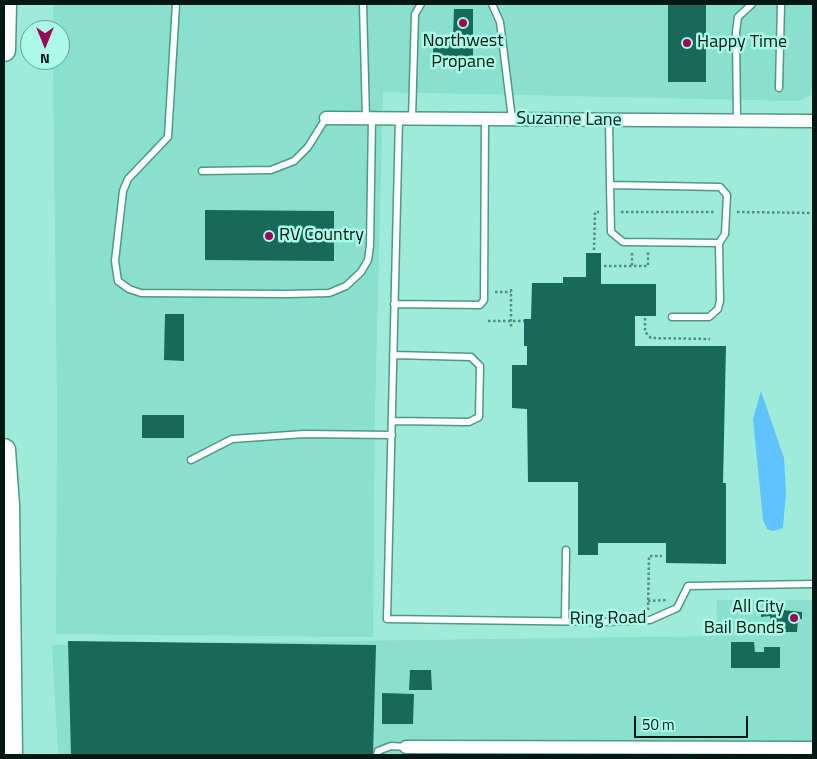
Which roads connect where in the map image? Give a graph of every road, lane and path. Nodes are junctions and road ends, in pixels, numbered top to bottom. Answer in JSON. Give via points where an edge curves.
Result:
{"nodes":[{"id":1,"x":5,"y":4,"type":"edge"},
{"id":2,"x":176,"y":4,"type":"edge"},
{"id":3,"x":363,"y":4,"type":"edge"},
{"id":4,"x":421,"y":4,"type":"edge"},
{"id":5,"x":492,"y":4,"type":"edge"},
{"id":6,"x":752,"y":4,"type":"edge"},
{"id":7,"x":781,"y":4,"type":"edge"},
{"id":8,"x":4,"y":50,"type":"edge"},
{"id":9,"x":779,"y":88,"type":"dead end"},
{"id":10,"x":326,"y":118,"type":"joint"},
{"id":11,"x":369,"y":118,"type":"junction"},
{"id":12,"x":399,"y":118,"type":"junction"},
{"id":13,"x":412,"y":118,"type":"junction"},
{"id":14,"x":485,"y":119,"type":"junction"},
{"id":15,"x":512,"y":119,"type":"junction"},
{"id":16,"x":609,"y":120,"type":"junction"},
{"id":17,"x":737,"y":121,"type":"junction"},
{"id":18,"x":813,"y":122,"type":"edge"},
{"id":19,"x":202,"y":171,"type":"dead end"},
{"id":20,"x":610,"y":185,"type":"junction"},
{"id":21,"x":599,"y":212,"type":"dead end"},
{"id":22,"x":618,"y":212,"type":"dead end"},
{"id":23,"x":717,"y":212,"type":"dead end"},
{"id":24,"x":737,"y":212,"type":"dead end"},
{"id":25,"x":813,"y":213,"type":"edge"},
{"id":26,"x":719,"y":243,"type":"junction"},
{"id":27,"x":594,"y":250,"type":"dead end"},
{"id":28,"x":632,"y":251,"type":"dead end"},
{"id":29,"x":648,"y":252,"type":"dead end"},
{"id":30,"x":604,"y":266,"type":"dead end"},
{"id":31,"x":632,"y":266,"type":"junction"},
{"id":32,"x":494,"y":292,"type":"dead end"},
{"id":33,"x":394,"y":304,"type":"junction"},
{"id":34,"x":672,"y":317,"type":"dead end"},
{"id":35,"x":645,"y":318,"type":"dead end"},
{"id":36,"x":488,"y":321,"type":"dead end"},
{"id":37,"x":511,"y":321,"type":"junction"},
{"id":38,"x":524,"y":321,"type":"dead end"},
{"id":39,"x":511,"y":327,"type":"dead end"},
{"id":40,"x":710,"y":339,"type":"dead end"},
{"id":41,"x":393,"y":354,"type":"junction"},
{"id":42,"x":392,"y":421,"type":"junction"},
{"id":43,"x":392,"y":436,"type":"junction"},
{"id":44,"x":4,"y":450,"type":"edge"},
{"id":45,"x":191,"y":460,"type":"dead end"},
{"id":46,"x":566,"y":550,"type":"dead end"},
{"id":47,"x":662,"y":556,"type":"dead end"},
{"id":48,"x":813,"y":584,"type":"edge"},
{"id":49,"x":668,"y":600,"type":"dead end"},
{"id":50,"x":648,"y":601,"type":"junction"},
{"id":51,"x":656,"y":617,"type":"junction"},
{"id":52,"x":565,"y":620,"type":"junction"},
{"id":53,"x":406,"y":747,"type":"joint"},
{"id":54,"x":813,"y":748,"type":"edge"},
{"id":55,"x":775,"y":752,"type":"edge"},
{"id":56,"x":11,"y":755,"type":"edge"},
{"id":57,"x":377,"y":755,"type":"edge"}],
"edges":[{"from":1,"to":8,"type":"highway"},
{"from":2,"to":11,"type":"lane","via":[[168,137],[128,179],[123,191],[115,261],[118,281],[129,289],[141,293],[287,294],[329,293],[346,286],[361,272],[368,260],[370,246]]},
{"from":3,"to":11,"type":"lane"},
{"from":4,"to":13,"type":"lane","via":[[415,14]]},
{"from":5,"to":15,"type":"lane","via":[[500,22]]},
{"from":6,"to":17,"type":"lane","via":[[738,17],[736,32]]},
{"from":7,"to":9,"type":"lane"},
{"from":10,"to":11,"type":"street","name":"Suzanne Lane"},
{"from":10,"to":19,"type":"lane","via":[[308,148],[294,161],[271,170]]},
{"from":11,"to":12,"type":"street","name":"Suzanne Lane"},
{"from":12,"to":13,"type":"street","name":"Suzanne Lane"},
{"from":12,"to":33,"type":"lane"},
{"from":13,"to":14,"type":"street","name":"Suzanne Lane"},
{"from":14,"to":15,"type":"street","name":"Suzanne Lane"},
{"from":14,"to":33,"type":"lane","via":[[484,300],[480,305]]},
{"from":15,"to":16,"type":"street","name":"Suzanne Lane"},
{"from":16,"to":17,"type":"street","name":"Suzanne Lane"},
{"from":16,"to":20,"type":"lane"},
{"from":17,"to":18,"type":"street","name":"Suzanne Lane"},
{"from":20,"to":26,"type":"lane","via":[[611,232],[623,242]]},
{"from":20,"to":26,"type":"lane","via":[[720,187],[727,195],[725,234]]},
{"from":21,"to":27,"type":"path","via":[[595,212]]},
{"from":22,"to":23,"type":"path"},
{"from":24,"to":25,"type":"path"},
{"from":26,"to":34,"type":"lane","via":[[718,309],[709,316]]},
{"from":28,"to":31,"type":"path"},
{"from":29,"to":31,"type":"path","via":[[648,266]]},
{"from":30,"to":31,"type":"path"},
{"from":32,"to":37,"type":"path","via":[[511,290]]},
{"from":33,"to":41,"type":"lane"},
{"from":35,"to":40,"type":"path","via":[[645,332],[651,338]]},
{"from":36,"to":37,"type":"path"},
{"from":37,"to":38,"type":"path"},
{"from":37,"to":39,"type":"path"},
{"from":41,"to":42,"type":"lane"},
{"from":41,"to":42,"type":"lane","via":[[471,357],[480,366],[479,417],[469,422]]},
{"from":42,"to":43,"type":"lane"},
{"from":43,"to":45,"type":"lane","via":[[304,434],[232,439]]},
{"from":43,"to":52,"type":"lane","name":"Ring Road","via":[[388,619]]},
{"from":44,"to":56,"type":"highway","via":[[8,505]]},
{"from":46,"to":52,"type":"lane"},
{"from":47,"to":50,"type":"path","via":[[649,556]]},
{"from":48,"to":51,"type":"lane","name":"Ring Road","via":[[688,586],[677,608]]},
{"from":49,"to":50,"type":"path"},
{"from":50,"to":51,"type":"path","via":[[648,616]]},
{"from":51,"to":52,"type":"lane","name":"Ring Road","via":[[605,622]]},
{"from":53,"to":55,"type":"street"},
{"from":53,"to":57,"type":"lane","via":[[391,746],[378,751]]},
{"from":54,"to":55,"type":"street"}]}
